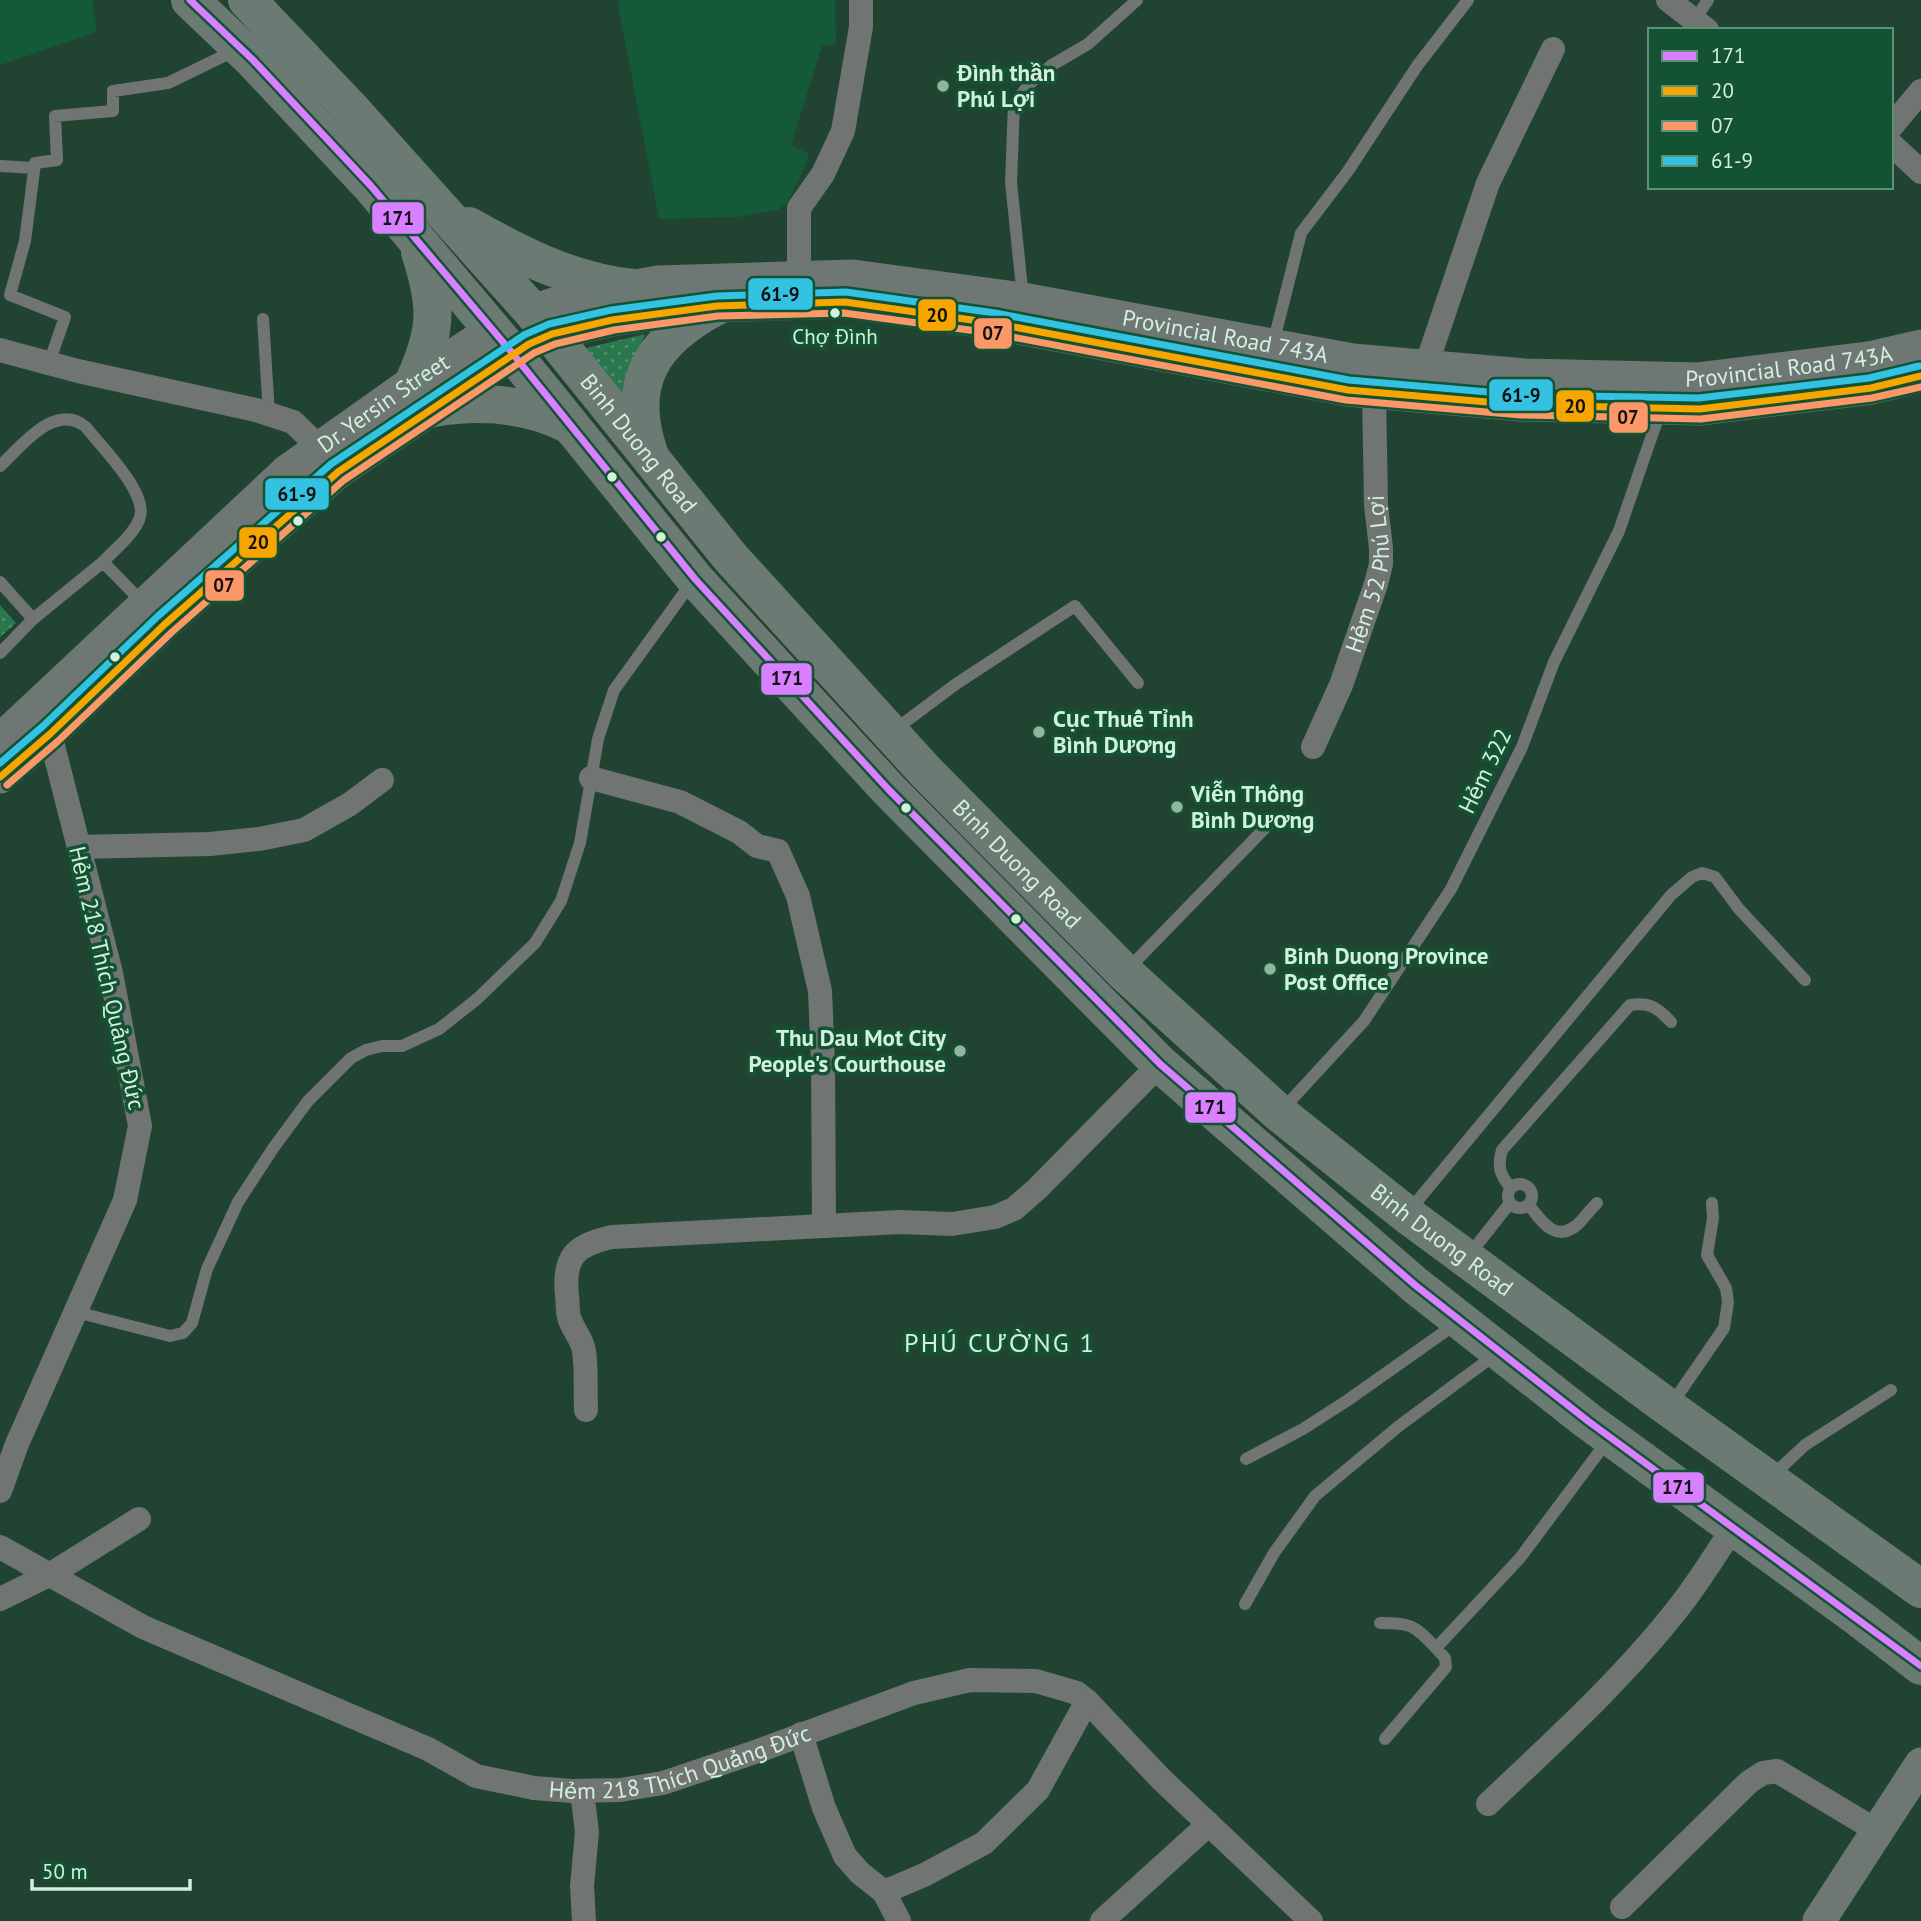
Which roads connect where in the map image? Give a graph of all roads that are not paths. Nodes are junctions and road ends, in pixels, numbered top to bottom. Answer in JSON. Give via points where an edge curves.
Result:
{"nodes":[{"id":1,"x":190,"y":0,"type":"edge"},
{"id":2,"x":247,"y":0,"type":"edge"},
{"id":3,"x":861,"y":0,"type":"edge"},
{"id":4,"x":1137,"y":0,"type":"edge"},
{"id":5,"x":1468,"y":0,"type":"edge"},
{"id":6,"x":1668,"y":0,"type":"edge"},
{"id":7,"x":1708,"y":0,"type":"edge"},
{"id":8,"x":1701,"y":26,"type":"edge"},
{"id":9,"x":240,"y":48,"type":"junction"},
{"id":10,"x":1553,"y":49,"type":"dead end"},
{"id":11,"x":1921,"y":91,"type":"edge"},
{"id":12,"x":1893,"y":125,"type":"edge"},
{"id":13,"x":1893,"y":146,"type":"edge"},
{"id":14,"x":0,"y":166,"type":"edge"},
{"id":15,"x":34,"y":169,"type":"junction"},
{"id":16,"x":1921,"y":172,"type":"edge"},
{"id":17,"x":425,"y":220,"type":"junction"},
{"id":18,"x":799,"y":276,"type":"junction"},
{"id":19,"x":632,"y":288,"type":"junction"},
{"id":20,"x":1005,"y":305,"type":"junction"},
{"id":21,"x":717,"y":306,"type":"junction"},
{"id":22,"x":263,"y":319,"type":"dead end"},
{"id":23,"x":542,"y":322,"type":"junction"},
{"id":24,"x":502,"y":342,"type":"junction"},
{"id":25,"x":1273,"y":344,"type":"junction"},
{"id":26,"x":1921,"y":346,"type":"edge"},
{"id":27,"x":0,"y":350,"type":"edge"},
{"id":28,"x":49,"y":363,"type":"junction"},
{"id":29,"x":1426,"y":366,"type":"junction"},
{"id":30,"x":1921,"y":376,"type":"edge"},
{"id":31,"x":1374,"y":393,"type":"junction"},
{"id":32,"x":424,"y":395,"type":"junction"},
{"id":33,"x":1661,"y":408,"type":"junction"},
{"id":34,"x":269,"y":414,"type":"junction"},
{"id":35,"x":570,"y":425,"type":"junction"},
{"id":36,"x":320,"y":448,"type":"junction"},
{"id":37,"x":651,"y":458,"type":"junction"},
{"id":38,"x":0,"y":466,"type":"edge"},
{"id":39,"x":103,"y":562,"type":"junction"},
{"id":40,"x":695,"y":579,"type":"junction"},
{"id":41,"x":0,"y":582,"type":"edge"},
{"id":42,"x":155,"y":615,"type":"junction"},
{"id":43,"x":33,"y":619,"type":"junction"},
{"id":44,"x":0,"y":653,"type":"edge"},
{"id":45,"x":1138,"y":682,"type":"dead end"},
{"id":46,"x":42,"y":721,"type":"junction"},
{"id":47,"x":890,"y":733,"type":"junction"},
{"id":48,"x":0,"y":740,"type":"edge"},
{"id":49,"x":1313,"y":747,"type":"dead end"},
{"id":50,"x":0,"y":777,"type":"edge"},
{"id":51,"x":592,"y":778,"type":"junction"},
{"id":52,"x":382,"y":780,"type":"dead end"},
{"id":53,"x":1270,"y":823,"type":"dead end"},
{"id":54,"x":79,"y":847,"type":"junction"},
{"id":55,"x":1125,"y":972,"type":"junction"},
{"id":56,"x":1805,"y":980,"type":"dead end"},
{"id":57,"x":1671,"y":1022,"type":"dead end"},
{"id":58,"x":1190,"y":1032,"type":"junction"},
{"id":59,"x":1160,"y":1064,"type":"junction"},
{"id":60,"x":1279,"y":1113,"type":"junction"},
{"id":61,"x":1511,"y":1188,"type":"junction"},
{"id":62,"x":1510,"y":1203,"type":"junction"},
{"id":63,"x":1597,"y":1203,"type":"dead end"},
{"id":64,"x":1712,"y":1203,"type":"dead end"},
{"id":65,"x":1529,"y":1205,"type":"junction"},
{"id":66,"x":1406,"y":1214,"type":"junction"},
{"id":67,"x":824,"y":1226,"type":"junction"},
{"id":68,"x":1466,"y":1259,"type":"junction"},
{"id":69,"x":76,"y":1312,"type":"junction"},
{"id":70,"x":1461,"y":1321,"type":"junction"},
{"id":71,"x":1499,"y":1351,"type":"junction"},
{"id":72,"x":1891,"y":1390,"type":"dead end"},
{"id":73,"x":1669,"y":1408,"type":"junction"},
{"id":74,"x":586,"y":1410,"type":"dead end"},
{"id":75,"x":1611,"y":1437,"type":"junction"},
{"id":76,"x":1246,"y":1460,"type":"dead end"},
{"id":77,"x":1768,"y":1479,"type":"junction"},
{"id":78,"x":0,"y":1491,"type":"edge"},
{"id":79,"x":139,"y":1519,"type":"dead end"},
{"id":80,"x":1734,"y":1527,"type":"junction"},
{"id":81,"x":0,"y":1547,"type":"edge"},
{"id":82,"x":51,"y":1574,"type":"junction"},
{"id":83,"x":1921,"y":1588,"type":"edge"},
{"id":84,"x":0,"y":1599,"type":"edge"},
{"id":85,"x":1245,"y":1604,"type":"dead end"},
{"id":86,"x":1380,"y":1623,"type":"dead end"},
{"id":87,"x":1436,"y":1648,"type":"junction"},
{"id":88,"x":1921,"y":1666,"type":"edge"},
{"id":89,"x":1087,"y":1701,"type":"junction"},
{"id":90,"x":801,"y":1734,"type":"junction"},
{"id":91,"x":1385,"y":1740,"type":"dead end"},
{"id":92,"x":1921,"y":1765,"type":"edge"},
{"id":93,"x":582,"y":1791,"type":"junction"},
{"id":94,"x":1488,"y":1804,"type":"dead end"},
{"id":95,"x":1209,"y":1824,"type":"junction"},
{"id":96,"x":1879,"y":1832,"type":"junction"},
{"id":97,"x":884,"y":1892,"type":"junction"},
{"id":98,"x":1622,"y":1907,"type":"dead end"},
{"id":99,"x":584,"y":1921,"type":"edge"},
{"id":100,"x":899,"y":1921,"type":"edge"},
{"id":101,"x":1102,"y":1921,"type":"edge"},
{"id":102,"x":1311,"y":1921,"type":"edge"},
{"id":103,"x":1819,"y":1921,"type":"edge"}],
"edges":[{"from":1,"to":9,"type":"highway","name":"Binh Duong Road"},
{"from":2,"to":17,"type":"highway","name":"Binh Duong Road","via":[[322,77]]},
{"from":3,"to":18,"type":"street","via":[[862,27],[843,131],[823,174],[799,208]]},
{"from":4,"to":20,"type":"lane","via":[[1088,44],[1029,83],[1014,105]]},
{"from":5,"to":25,"type":"lane","via":[[1301,233]]},
{"from":6,"to":8,"type":"street"},
{"from":7,"to":8,"type":"lane"},
{"from":9,"to":15,"type":"lane","via":[[168,83],[113,91],[113,111],[55,116],[57,160],[35,163]]},
{"from":9,"to":17,"type":"highway","name":"Binh Duong Road","via":[[331,142]]},
{"from":10,"to":29,"type":"street","via":[[1488,183]]},
{"from":11,"to":12,"type":"street"},
{"from":13,"to":16,"type":"street"},
{"from":14,"to":15,"type":"lane"},
{"from":15,"to":28,"type":"lane","via":[[25,242],[10,295],[65,317]]},
{"from":17,"to":19,"type":"highway","via":[[585,280]]},
{"from":17,"to":23,"type":"highway","name":"Binh Duong Road"},
{"from":17,"to":24,"type":"highway","name":"Binh Duong Road"},
{"from":17,"to":32,"type":"highway","via":[[426,270],[434,305]]},
{"from":18,"to":19,"type":"main road","name":"Provincial Road 743A","via":[[658,282]]},
{"from":18,"to":20,"type":"main road","name":"Provincial Road 743A","via":[[853,275]]},
{"from":19,"to":23,"type":"main road","name":"Provincial Road 743A","via":[[579,296]]},
{"from":20,"to":21,"type":"main road","name":"Provincial Road 743A","via":[[845,302]]},
{"from":20,"to":25,"type":"main road","name":"Provincial Road 743A"},
{"from":20,"to":31,"type":"main road","name":"Provincial Road 743A"},
{"from":21,"to":23,"type":"main road","name":"Provincial Road 743A","via":[[612,320]]},
{"from":21,"to":37,"type":"highway","via":[[669,338],[649,366],[641,411]]},
{"from":22,"to":34,"type":"lane"},
{"from":23,"to":24,"type":"highway","via":[[529,344]]},
{"from":23,"to":37,"type":"highway","name":"Binh Duong Road"},
{"from":24,"to":32,"type":"main road","name":"Dr. Yersin Street"},
{"from":24,"to":35,"type":"highway","name":"Binh Duong Road"},
{"from":25,"to":29,"type":"main road","name":"Provincial Road 743A","via":[[1353,360]]},
{"from":26,"to":29,"type":"main road","name":"Provincial Road 743A","via":[[1869,358],[1698,379],[1525,375]]},
{"from":27,"to":28,"type":"street"},
{"from":28,"to":34,"type":"street"},
{"from":30,"to":33,"type":"main road","name":"Provincial Road 743A","via":[[1871,388],[1700,409]]},
{"from":31,"to":33,"type":"main road","name":"Provincial Road 743A","via":[[1522,405]]},
{"from":31,"to":49,"type":"street","name":"Hẻm 52 Phú Lợi","via":[[1381,564],[1341,685]]},
{"from":32,"to":35,"type":"highway","via":[[456,404],[537,411]]},
{"from":32,"to":36,"type":"main road","name":"Dr. Yersin Street"},
{"from":32,"to":42,"type":"main road","name":"Dr. Yersin Street","via":[[338,472]]},
{"from":33,"to":60,"type":"lane","name":"Hẻm 322","via":[[1619,531],[1554,662],[1522,747],[1451,890],[1364,1021]]},
{"from":34,"to":36,"type":"street","via":[[293,422]]},
{"from":35,"to":40,"type":"highway","name":"Binh Duong Road"},
{"from":36,"to":42,"type":"main road","name":"Dr. Yersin Street","via":[[287,471]]},
{"from":37,"to":47,"type":"highway","name":"Binh Duong Road","via":[[732,558]]},
{"from":38,"to":39,"type":"lane","via":[[52,422],[79,421],[86,427],[135,488],[141,503],[135,528]]},
{"from":39,"to":42,"type":"lane"},
{"from":39,"to":43,"type":"lane"},
{"from":40,"to":51,"type":"lane","via":[[614,690],[598,739]]},
{"from":40,"to":59,"type":"highway","name":"Binh Duong Road","via":[[888,789]]},
{"from":41,"to":43,"type":"lane"},
{"from":42,"to":46,"type":"main road","name":"Dr. Yersin Street"},
{"from":43,"to":44,"type":"lane"},
{"from":45,"to":47,"type":"lane","via":[[1075,606]]},
{"from":46,"to":48,"type":"main road","name":"Dr. Yersin Street"},
{"from":46,"to":50,"type":"main road","name":"Dr. Yersin Street"},
{"from":46,"to":54,"type":"street","name":"Hẻm 218 Thích Quảng Đức"},
{"from":47,"to":55,"type":"highway","name":"Binh Duong Road"},
{"from":51,"to":67,"type":"street","via":[[680,802],[757,846],[778,851],[799,896],[820,991]]},
{"from":51,"to":69,"type":"lane","via":[[580,843],[561,901],[535,943],[439,1029],[402,1046],[382,1046],[351,1058],[308,1101],[238,1202],[207,1269],[192,1323],[183,1333],[170,1336]]},
{"from":52,"to":54,"type":"street","via":[[304,830],[210,844]]},
{"from":53,"to":55,"type":"lane"},
{"from":54,"to":69,"type":"street","name":"Hẻm 218 Thích Quảng Đức","via":[[111,973],[140,1126],[125,1199]]},
{"from":55,"to":58,"type":"highway","name":"Binh Duong Road"},
{"from":56,"to":66,"type":"lane","via":[[1715,877],[1702,873],[1692,877],[1671,895]]},
{"from":57,"to":61,"type":"lane","via":[[1646,1003],[1630,1005],[1503,1150],[1500,1175]]},
{"from":58,"to":59,"type":"highway"},
{"from":58,"to":60,"type":"highway","name":"Binh Duong Road"},
{"from":59,"to":67,"type":"street","via":[[1014,1209],[952,1224]]},
{"from":59,"to":70,"type":"highway","name":"Binh Duong Road"},
{"from":60,"to":66,"type":"highway","name":"Binh Duong Road"},
{"from":61,"to":62,"type":"lane"},
{"from":61,"to":65,"type":"lane","via":[[1516,1184],[1528,1187],[1532,1192]]},
{"from":62,"to":65,"type":"lane","via":[[1517,1208]]},
{"from":62,"to":68,"type":"lane"},
{"from":63,"to":65,"type":"lane","via":[[1580,1223],[1563,1232],[1543,1224]]},
{"from":64,"to":73,"type":"lane","via":[[1707,1255],[1726,1287],[1724,1328]]},
{"from":66,"to":68,"type":"highway","name":"Binh Duong Road"},
{"from":67,"to":74,"type":"street","via":[[612,1237],[593,1241],[576,1252],[565,1276],[569,1318],[584,1351]]},
{"from":68,"to":73,"type":"highway","name":"Binh Duong Road"},
{"from":69,"to":78,"type":"street","name":"Hẻm 218 Thích Quảng Đức"},
{"from":70,"to":71,"type":"highway","name":"Binh Duong Road"},
{"from":70,"to":76,"type":"lane","via":[[1337,1408]]},
{"from":71,"to":75,"type":"highway","name":"Binh Duong Road"},
{"from":71,"to":85,"type":"lane","via":[[1315,1496]]},
{"from":72,"to":77,"type":"lane","via":[[1805,1445]]},
{"from":73,"to":77,"type":"highway","name":"Binh Duong Road"},
{"from":75,"to":80,"type":"highway","name":"Binh Duong Road"},
{"from":75,"to":87,"type":"lane","via":[[1520,1558]]},
{"from":77,"to":83,"type":"highway","name":"Binh Duong Road"},
{"from":79,"to":82,"type":"street"},
{"from":80,"to":88,"type":"highway","name":"Binh Duong Road"},
{"from":80,"to":94,"type":"street","via":[[1654,1635],[1590,1706]]},
{"from":81,"to":82,"type":"street","name":"Hẻm 218 Thích Quảng Đức"},
{"from":82,"to":84,"type":"street"},
{"from":82,"to":93,"type":"street","name":"Hẻm 218 Thích Quảng Đức","via":[[143,1627],[428,1749],[475,1776],[534,1788]]},
{"from":86,"to":87,"type":"lane","via":[[1410,1624]]},
{"from":87,"to":91,"type":"lane","via":[[1446,1667]]},
{"from":89,"to":90,"type":"street","name":"Hẻm 218 Thích Quảng Đức","via":[[1077,1693],[1036,1681],[971,1680],[914,1693]]},
{"from":89,"to":95,"type":"street","name":"Hẻm 218 Thích Quảng Đức"},
{"from":89,"to":97,"type":"street","via":[[1038,1790],[984,1843]]},
{"from":90,"to":93,"type":"street","name":"Hẻm 218 Thích Quảng Đức","via":[[663,1783]]},
{"from":90,"to":97,"type":"street","via":[[845,1856]]},
{"from":92,"to":96,"type":"main road"},
{"from":93,"to":99,"type":"street","via":[[587,1832]]},
{"from":95,"to":101,"type":"street"},
{"from":95,"to":102,"type":"street","name":"Hẻm 218 Thích Quảng Đức"},
{"from":96,"to":98,"type":"street","via":[[1777,1771],[1763,1773]]},
{"from":96,"to":103,"type":"main road"},
{"from":97,"to":100,"type":"street"}]}
